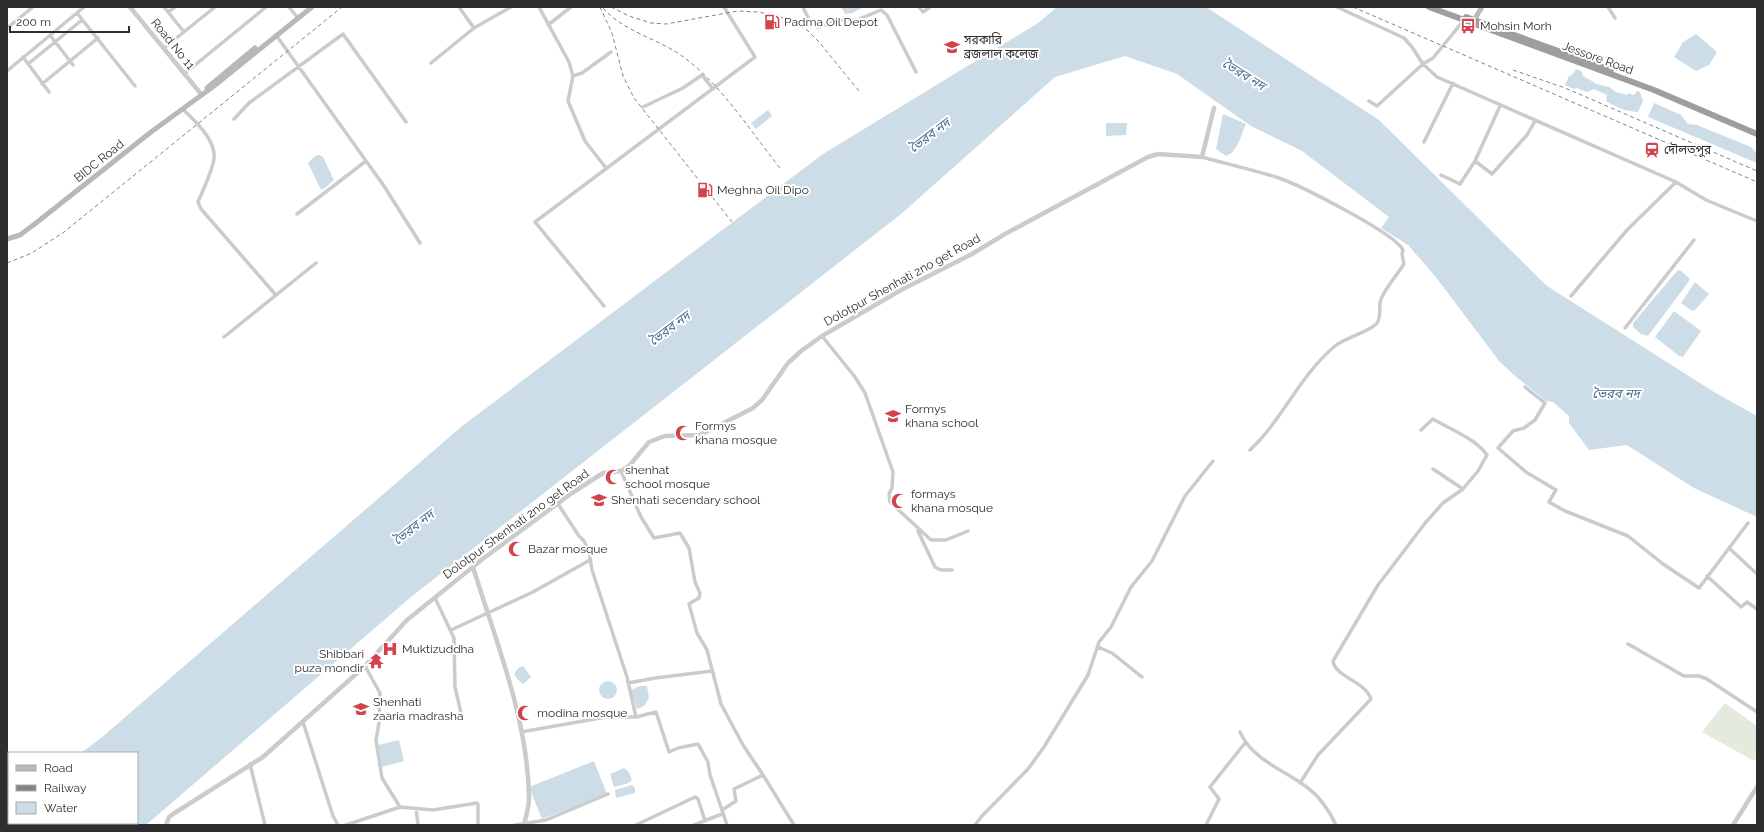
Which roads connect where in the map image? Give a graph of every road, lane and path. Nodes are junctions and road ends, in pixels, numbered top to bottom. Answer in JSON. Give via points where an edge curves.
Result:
{"nodes":[{"id":1,"x":33,"y":7,"type":"edge"},
{"id":2,"x":84,"y":7,"type":"edge"},
{"id":3,"x":130,"y":7,"type":"edge"},
{"id":4,"x":164,"y":7,"type":"edge"},
{"id":5,"x":175,"y":7,"type":"edge"},
{"id":6,"x":215,"y":7,"type":"edge"},
{"id":7,"x":266,"y":7,"type":"edge"},
{"id":8,"x":290,"y":7,"type":"edge"},
{"id":9,"x":306,"y":7,"type":"edge"},
{"id":10,"x":312,"y":7,"type":"edge"},
{"id":11,"x":459,"y":7,"type":"edge"},
{"id":12,"x":511,"y":7,"type":"edge"},
{"id":13,"x":539,"y":7,"type":"edge"},
{"id":14,"x":571,"y":7,"type":"edge"},
{"id":15,"x":724,"y":7,"type":"edge"},
{"id":16,"x":803,"y":7,"type":"edge"},
{"id":17,"x":919,"y":7,"type":"edge"},
{"id":18,"x":930,"y":7,"type":"edge"},
{"id":19,"x":1337,"y":7,"type":"edge"},
{"id":20,"x":1429,"y":7,"type":"edge"},
{"id":21,"x":1438,"y":7,"type":"edge"},
{"id":22,"x":1482,"y":7,"type":"edge"},
{"id":23,"x":1608,"y":7,"type":"edge"},
{"id":24,"x":168,"y":12,"type":"junction"},
{"id":25,"x":77,"y":13,"type":"junction"},
{"id":26,"x":297,"y":17,"type":"junction"},
{"id":27,"x":1615,"y":18,"type":"dead end"},
{"id":28,"x":82,"y":20,"type":"junction"},
{"id":29,"x":1464,"y":20,"type":"junction"},
{"id":30,"x":1474,"y":20,"type":"junction"},
{"id":31,"x":548,"y":24,"type":"junction"},
{"id":32,"x":7,"y":28,"type":"edge"},
{"id":33,"x":474,"y":28,"type":"junction"},
{"id":34,"x":184,"y":32,"type":"junction"},
{"id":35,"x":50,"y":35,"type":"junction"},
{"id":36,"x":276,"y":35,"type":"junction"},
{"id":37,"x":98,"y":38,"type":"junction"},
{"id":38,"x":56,"y":41,"type":"junction"},
{"id":39,"x":164,"y":48,"type":"junction"},
{"id":40,"x":611,"y":52,"type":"dead end"},
{"id":41,"x":23,"y":57,"type":"junction"},
{"id":42,"x":70,"y":61,"type":"junction"},
{"id":43,"x":431,"y":63,"type":"dead end"},
{"id":44,"x":28,"y":64,"type":"junction"},
{"id":45,"x":1423,"y":64,"type":"junction"},
{"id":46,"x":73,"y":65,"type":"dead end"},
{"id":47,"x":300,"y":67,"type":"junction"},
{"id":48,"x":7,"y":71,"type":"edge"},
{"id":49,"x":916,"y":72,"type":"dead end"},
{"id":50,"x":184,"y":74,"type":"junction"},
{"id":51,"x":573,"y":76,"type":"junction"},
{"id":52,"x":1453,"y":83,"type":"junction"},
{"id":53,"x":42,"y":84,"type":"junction"},
{"id":54,"x":135,"y":86,"type":"dead end"},
{"id":55,"x":713,"y":90,"type":"junction"},
{"id":56,"x":49,"y":92,"type":"dead end"},
{"id":57,"x":201,"y":94,"type":"junction"},
{"id":58,"x":1369,"y":101,"type":"dead end"},
{"id":59,"x":1500,"y":106,"type":"junction"},
{"id":60,"x":643,"y":107,"type":"dead end"},
{"id":61,"x":1214,"y":108,"type":"dead end"},
{"id":62,"x":183,"y":109,"type":"junction"},
{"id":63,"x":234,"y":119,"type":"dead end"},
{"id":64,"x":1535,"y":121,"type":"junction"},
{"id":65,"x":406,"y":122,"type":"dead end"},
{"id":66,"x":1757,"y":130,"type":"edge"},
{"id":67,"x":1757,"y":134,"type":"edge"},
{"id":68,"x":1424,"y":142,"type":"dead end"},
{"id":69,"x":1202,"y":157,"type":"junction"},
{"id":70,"x":366,"y":161,"type":"junction"},
{"id":71,"x":1475,"y":161,"type":"junction"},
{"id":72,"x":606,"y":168,"type":"junction"},
{"id":73,"x":1441,"y":175,"type":"dead end"},
{"id":74,"x":1676,"y":182,"type":"junction"},
{"id":75,"x":297,"y":214,"type":"dead end"},
{"id":76,"x":1757,"y":221,"type":"edge"},
{"id":77,"x":7,"y":239,"type":"edge"},
{"id":78,"x":1694,"y":240,"type":"dead end"},
{"id":79,"x":420,"y":243,"type":"dead end"},
{"id":80,"x":316,"y":263,"type":"dead end"},
{"id":81,"x":275,"y":294,"type":"junction"},
{"id":82,"x":1571,"y":296,"type":"dead end"},
{"id":83,"x":604,"y":306,"type":"dead end"},
{"id":84,"x":1625,"y":328,"type":"dead end"},
{"id":85,"x":822,"y":336,"type":"junction"},
{"id":86,"x":224,"y":337,"type":"dead end"},
{"id":87,"x":1525,"y":387,"type":"dead end"},
{"id":88,"x":1421,"y":430,"type":"dead end"},
{"id":89,"x":1250,"y":450,"type":"dead end"},
{"id":90,"x":1213,"y":461,"type":"dead end"},
{"id":91,"x":1433,"y":469,"type":"dead end"},
{"id":92,"x":621,"y":470,"type":"junction"},
{"id":93,"x":1463,"y":489,"type":"junction"},
{"id":94,"x":558,"y":504,"type":"junction"},
{"id":95,"x":1748,"y":523,"type":"dead end"},
{"id":96,"x":918,"y":530,"type":"junction"},
{"id":97,"x":968,"y":531,"type":"dead end"},
{"id":98,"x":1729,"y":548,"type":"junction"},
{"id":99,"x":590,"y":560,"type":"junction"},
{"id":100,"x":473,"y":567,"type":"junction"},
{"id":101,"x":952,"y":570,"type":"dead end"},
{"id":102,"x":1757,"y":574,"type":"edge"},
{"id":103,"x":1708,"y":576,"type":"junction"},
{"id":104,"x":435,"y":598,"type":"junction"},
{"id":105,"x":1757,"y":609,"type":"edge"},
{"id":106,"x":488,"y":614,"type":"junction"},
{"id":107,"x":451,"y":630,"type":"junction"},
{"id":108,"x":1628,"y":644,"type":"dead end"},
{"id":109,"x":1098,"y":647,"type":"junction"},
{"id":110,"x":365,"y":666,"type":"junction"},
{"id":111,"x":712,"y":671,"type":"junction"},
{"id":112,"x":1142,"y":677,"type":"dead end"},
{"id":113,"x":628,"y":683,"type":"junction"},
{"id":114,"x":1757,"y":712,"type":"edge"},
{"id":115,"x":461,"y":713,"type":"dead end"},
{"id":116,"x":636,"y":717,"type":"junction"},
{"id":117,"x":302,"y":722,"type":"junction"},
{"id":118,"x":521,"y":732,"type":"junction"},
{"id":119,"x":1240,"y":732,"type":"dead end"},
{"id":120,"x":1246,"y":743,"type":"junction"},
{"id":121,"x":250,"y":764,"type":"junction"},
{"id":122,"x":762,"y":775,"type":"junction"},
{"id":123,"x":1300,"y":782,"type":"junction"},
{"id":124,"x":1757,"y":787,"type":"edge"},
{"id":125,"x":608,"y":794,"type":"dead end"},
{"id":126,"x":400,"y":808,"type":"junction"},
{"id":127,"x":416,"y":808,"type":"junction"},
{"id":128,"x":722,"y":812,"type":"junction"},
{"id":129,"x":705,"y":821,"type":"junction"},
{"id":130,"x":524,"y":824,"type":"edge"},
{"id":131,"x":166,"y":825,"type":"edge"},
{"id":132,"x":265,"y":825,"type":"edge"},
{"id":133,"x":338,"y":825,"type":"edge"},
{"id":134,"x":346,"y":825,"type":"edge"},
{"id":135,"x":418,"y":825,"type":"edge"},
{"id":136,"x":478,"y":825,"type":"edge"},
{"id":137,"x":515,"y":825,"type":"edge"},
{"id":138,"x":636,"y":825,"type":"edge"},
{"id":139,"x":694,"y":825,"type":"edge"},
{"id":140,"x":727,"y":825,"type":"edge"},
{"id":141,"x":794,"y":825,"type":"edge"},
{"id":142,"x":975,"y":825,"type":"edge"},
{"id":143,"x":1206,"y":825,"type":"edge"},
{"id":144,"x":1336,"y":825,"type":"edge"},
{"id":145,"x":1733,"y":825,"type":"edge"}],
"edges":[{"from":1,"to":32,"type":"street"},
{"from":2,"to":25,"type":"street"},
{"from":3,"to":39,"type":"street","name":"Road No 11"},
{"from":4,"to":24,"type":"street"},
{"from":5,"to":24,"type":"street"},
{"from":6,"to":34,"type":"street"},
{"from":7,"to":50,"type":"street"},
{"from":8,"to":26,"type":"street"},
{"from":9,"to":26,"type":"main road","name":"BIDC Road"},
{"from":10,"to":26,"type":"main road","name":"BIDC Road"},
{"from":11,"to":33,"type":"street"},
{"from":12,"to":33,"type":"street"},
{"from":13,"to":31,"type":"street"},
{"from":14,"to":31,"type":"street"},
{"from":15,"to":55,"type":"street","via":[[755,57]]},
{"from":16,"to":49,"type":"street","via":[[811,24],[817,27],[842,20],[857,20],[881,10],[890,20]]},
{"from":17,"to":18,"type":"street","via":[[923,12]]},
{"from":19,"to":45,"type":"street","via":[[1404,38]]},
{"from":20,"to":29,"type":"highway","name":"Jessore Road"},
{"from":21,"to":30,"type":"highway","name":"Jessore Road"},
{"from":22,"to":30,"type":"main road"},
{"from":23,"to":27,"type":"street"},
{"from":24,"to":34,"type":"street"},
{"from":25,"to":28,"type":"street"},
{"from":25,"to":35,"type":"street"},
{"from":26,"to":36,"type":"main road","name":"BIDC Road"},
{"from":26,"to":57,"type":"main road","name":"BIDC Road"},
{"from":28,"to":37,"type":"street"},
{"from":28,"to":38,"type":"street"},
{"from":29,"to":45,"type":"street","via":[[1436,54]]},
{"from":29,"to":67,"type":"highway","name":"Jessore Road","via":[[1654,90]]},
{"from":30,"to":66,"type":"highway","name":"Jessore Road","via":[[1628,76]]},
{"from":31,"to":51,"type":"street","via":[[559,40]]},
{"from":33,"to":43,"type":"street"},
{"from":34,"to":39,"type":"street"},
{"from":35,"to":38,"type":"street"},
{"from":35,"to":41,"type":"street"},
{"from":36,"to":47,"type":"street"},
{"from":36,"to":57,"type":"main road","name":"BIDC Road"},
{"from":37,"to":42,"type":"street"},
{"from":37,"to":54,"type":"street"},
{"from":38,"to":42,"type":"street"},
{"from":38,"to":44,"type":"street"},
{"from":39,"to":50,"type":"street","name":"Road No 11"},
{"from":40,"to":51,"type":"street","via":[[582,73]]},
{"from":41,"to":44,"type":"street"},
{"from":41,"to":48,"type":"street"},
{"from":42,"to":46,"type":"street"},
{"from":42,"to":53,"type":"street"},
{"from":44,"to":53,"type":"street"},
{"from":45,"to":52,"type":"street","via":[[1437,77]]},
{"from":45,"to":58,"type":"street","via":[[1377,106]]},
{"from":47,"to":63,"type":"street","via":[[249,103]]},
{"from":47,"to":65,"type":"street","via":[[343,34]]},
{"from":47,"to":70,"type":"street"},
{"from":50,"to":57,"type":"street","name":"Road No 11"},
{"from":51,"to":72,"type":"street","via":[[568,101],[585,141]]},
{"from":52,"to":59,"type":"street"},
{"from":52,"to":68,"type":"street"},
{"from":53,"to":56,"type":"street"},
{"from":55,"to":60,"type":"street","via":[[702,75],[683,88]]},
{"from":55,"to":72,"type":"street"},
{"from":57,"to":62,"type":"main road","name":"BIDC Road"},
{"from":59,"to":64,"type":"street"},
{"from":59,"to":71,"type":"street"},
{"from":61,"to":69,"type":"street"},
{"from":62,"to":77,"type":"main road","name":"BIDC Road","via":[[20,235]]},
{"from":62,"to":81,"type":"street","via":[[213,145],[214,158],[198,202],[201,209]]},
{"from":64,"to":71,"type":"street","via":[[1527,135],[1492,174]]},
{"from":64,"to":74,"type":"street"},
{"from":69,"to":85,"type":"street","name":"Dolotpur Shenhati 2no get Road","via":[[1158,154],[1148,157],[901,290]]},
{"from":69,"to":89,"type":"street","via":[[1281,179],[1374,225],[1398,243],[1403,250],[1404,264],[1380,300],[1376,324],[1368,330],[1345,338],[1322,359],[1266,435]]},
{"from":70,"to":75,"type":"street"},
{"from":70,"to":79,"type":"street"},
{"from":71,"to":73,"type":"street","via":[[1460,184]]},
{"from":72,"to":83,"type":"street","via":[[535,222]]},
{"from":74,"to":76,"type":"street","via":[[1706,200]]},
{"from":74,"to":82,"type":"street","via":[[1627,230]]},
{"from":78,"to":84,"type":"street"},
{"from":80,"to":81,"type":"street"},
{"from":81,"to":86,"type":"street"},
{"from":85,"to":92,"type":"street","name":"Dolotpur Shenhati 2no get Road","via":[[801,350],[788,363],[762,400],[753,408],[700,434],[665,436],[649,442],[630,466]]},
{"from":85,"to":96,"type":"street","via":[[865,393],[893,472],[890,502]]},
{"from":87,"to":103,"type":"street","via":[[1545,403],[1535,420],[1524,428],[1513,431],[1498,448],[1526,472],[1556,490],[1549,502],[1628,536],[1699,588]]},
{"from":88,"to":93,"type":"street","via":[[1433,419],[1465,437],[1487,454],[1478,471]]},
{"from":90,"to":109,"type":"street","via":[[1185,496],[1152,561],[1131,587]]},
{"from":91,"to":93,"type":"street"},
{"from":92,"to":94,"type":"street","name":"Dolotpur Shenhati 2no get Road","via":[[603,473]]},
{"from":92,"to":111,"type":"street","via":[[641,518],[654,538],[680,533],[689,548],[695,582],[700,593],[699,598],[689,604],[697,633],[707,650]]},
{"from":93,"to":123,"type":"street","via":[[1443,503],[1426,522],[1378,585],[1333,661],[1335,667],[1363,686],[1371,699],[1318,755]]},
{"from":94,"to":99,"type":"street","via":[[584,541]]},
{"from":94,"to":100,"type":"street","name":"Dolotpur Shenhati 2no get Road"},
{"from":95,"to":98,"type":"street"},
{"from":96,"to":97,"type":"street","via":[[931,540],[946,540]]},
{"from":96,"to":101,"type":"street","via":[[935,567]]},
{"from":98,"to":102,"type":"street"},
{"from":98,"to":103,"type":"street"},
{"from":99,"to":106,"type":"street"},
{"from":99,"to":113,"type":"street"},
{"from":100,"to":104,"type":"street","name":"Dolotpur Shenhati 2no get Road"},
{"from":100,"to":106,"type":"street"},
{"from":103,"to":105,"type":"street","via":[[1741,607],[1746,602]]},
{"from":104,"to":107,"type":"street"},
{"from":104,"to":110,"type":"street","name":"Dolotpur Shenhati 2no get Road","via":[[407,620]]},
{"from":106,"to":107,"type":"street"},
{"from":106,"to":118,"type":"street"},
{"from":107,"to":115,"type":"street","via":[[454,638],[455,687]]},
{"from":108,"to":114,"type":"street","via":[[1684,676],[1707,679]]},
{"from":109,"to":112,"type":"street","via":[[1112,653]]},
{"from":109,"to":142,"type":"street","via":[[1088,675],[1044,748],[1028,769]]},
{"from":110,"to":117,"type":"street","name":"Dolotpur Shenhati 2no get Road"},
{"from":110,"to":126,"type":"street","via":[[380,693],[376,740],[382,778]]},
{"from":111,"to":113,"type":"street"},
{"from":111,"to":122,"type":"street","via":[[721,704]]},
{"from":113,"to":116,"type":"street"},
{"from":116,"to":118,"type":"street","via":[[606,717]]},
{"from":116,"to":128,"type":"street","via":[[656,712],[669,752],[698,744],[708,762]]},
{"from":117,"to":121,"type":"street","name":"Dolotpur Shenhati 2no get Road","via":[[263,757]]},
{"from":117,"to":133,"type":"street"},
{"from":118,"to":130,"type":"street","via":[[529,800]]},
{"from":119,"to":120,"type":"street"},
{"from":120,"to":123,"type":"street","via":[[1282,772]]},
{"from":120,"to":143,"type":"street","via":[[1210,787],[1219,799]]},
{"from":121,"to":131,"type":"street","name":"Dolotpur Shenhati 2no get Road","via":[[173,814]]},
{"from":121,"to":132,"type":"street"},
{"from":122,"to":128,"type":"street","via":[[735,788],[736,801]]},
{"from":122,"to":141,"type":"street"},
{"from":123,"to":144,"type":"street","via":[[1325,805]]},
{"from":124,"to":145,"type":"street"},
{"from":125,"to":130,"type":"street","via":[[546,820]]},
{"from":126,"to":127,"type":"street"},
{"from":126,"to":134,"type":"street"},
{"from":127,"to":135,"type":"street"},
{"from":127,"to":136,"type":"street","via":[[433,810],[477,803]]},
{"from":128,"to":129,"type":"street"},
{"from":128,"to":140,"type":"street"},
{"from":129,"to":138,"type":"street","via":[[695,797]]},
{"from":129,"to":139,"type":"street"},
{"from":130,"to":137,"type":"street"}]}
